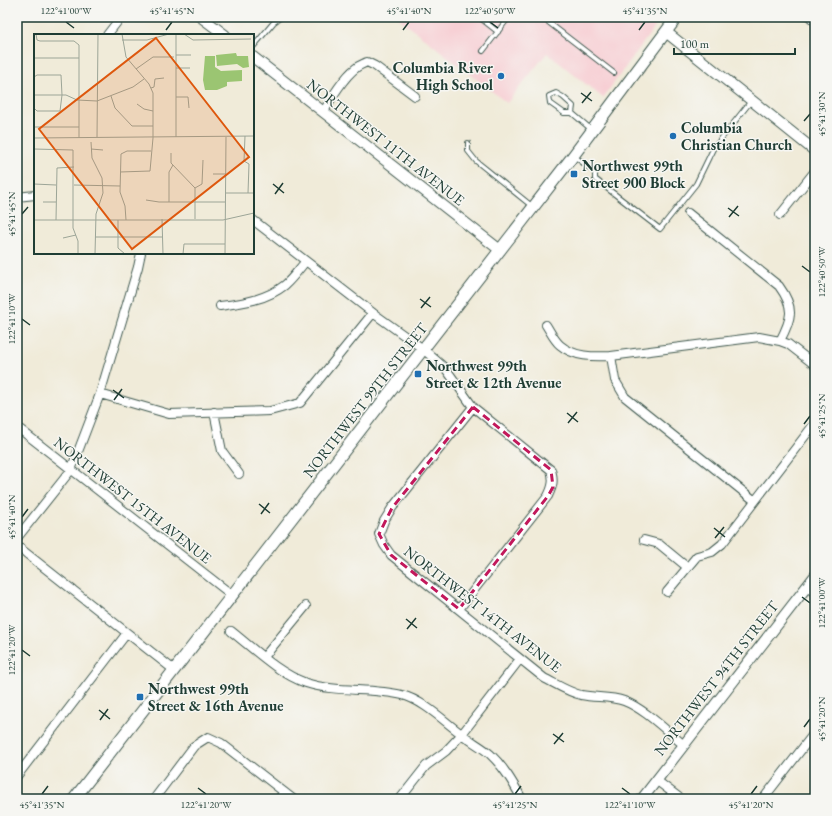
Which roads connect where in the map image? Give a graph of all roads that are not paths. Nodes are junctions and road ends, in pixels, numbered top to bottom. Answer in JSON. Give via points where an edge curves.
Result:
{"nodes":[{"id":1,"x":121,"y":17,"type":"edge"},
{"id":2,"x":201,"y":17,"type":"edge"},
{"id":3,"x":281,"y":17,"type":"edge"},
{"id":4,"x":479,"y":17,"type":"edge"},
{"id":5,"x":509,"y":17,"type":"edge"},
{"id":6,"x":677,"y":17,"type":"edge"},
{"id":7,"x":810,"y":17,"type":"edge"},
{"id":8,"x":815,"y":21,"type":"edge"},
{"id":9,"x":548,"y":22,"type":"dead end"},
{"id":10,"x":498,"y":32,"type":"junction"},
{"id":11,"x":666,"y":32,"type":"junction"},
{"id":12,"x":108,"y":34,"type":"edge"},
{"id":13,"x":224,"y":34,"type":"edge"},
{"id":14,"x":254,"y":46,"type":"edge"},
{"id":15,"x":483,"y":51,"type":"dead end"},
{"id":16,"x":254,"y":58,"type":"edge"},
{"id":17,"x":614,"y":73,"type":"dead end"},
{"id":18,"x":415,"y":96,"type":"dead end"},
{"id":19,"x":752,"y":101,"type":"junction"},
{"id":20,"x":324,"y":112,"type":"junction"},
{"id":21,"x":572,"y":113,"type":"junction"},
{"id":22,"x":592,"y":131,"type":"junction"},
{"id":23,"x":468,"y":143,"type":"dead end"},
{"id":24,"x":815,"y":151,"type":"edge"},
{"id":25,"x":573,"y":156,"type":"junction"},
{"id":26,"x":815,"y":171,"type":"edge"},
{"id":27,"x":34,"y":195,"type":"edge"},
{"id":28,"x":17,"y":197,"type":"edge"},
{"id":29,"x":534,"y":207,"type":"junction"},
{"id":30,"x":688,"y":213,"type":"dead end"},
{"id":31,"x":780,"y":215,"type":"dead end"},
{"id":32,"x":254,"y":221,"type":"edge"},
{"id":33,"x":500,"y":250,"type":"junction"},
{"id":34,"x":141,"y":254,"type":"edge"},
{"id":35,"x":306,"y":261,"type":"junction"},
{"id":36,"x":220,"y":306,"type":"dead end"},
{"id":37,"x":373,"y":313,"type":"junction"},
{"id":38,"x":546,"y":325,"type":"dead end"},
{"id":39,"x":780,"y":341,"type":"junction"},
{"id":40,"x":423,"y":349,"type":"junction"},
{"id":41,"x":610,"y":356,"type":"junction"},
{"id":42,"x":815,"y":365,"type":"edge"},
{"id":43,"x":100,"y":394,"type":"junction"},
{"id":44,"x":473,"y":407,"type":"junction"},
{"id":45,"x":214,"y":412,"type":"junction"},
{"id":46,"x":815,"y":423,"type":"edge"},
{"id":47,"x":17,"y":427,"type":"edge"},
{"id":48,"x":71,"y":470,"type":"junction"},
{"id":49,"x":239,"y":474,"type":"dead end"},
{"id":50,"x":755,"y":501,"type":"junction"},
{"id":51,"x":17,"y":538,"type":"edge"},
{"id":52,"x":644,"y":540,"type":"dead end"},
{"id":53,"x":17,"y":546,"type":"edge"},
{"id":54,"x":687,"y":567,"type":"junction"},
{"id":55,"x":815,"y":576,"type":"edge"},
{"id":56,"x":811,"y":590,"type":"edge"},
{"id":57,"x":667,"y":592,"type":"dead end"},
{"id":58,"x":232,"y":595,"type":"junction"},
{"id":59,"x":306,"y":606,"type":"dead end"},
{"id":60,"x":459,"y":609,"type":"junction"},
{"id":61,"x":231,"y":631,"type":"dead end"},
{"id":62,"x":127,"y":632,"type":"junction"},
{"id":63,"x":264,"y":657,"type":"junction"},
{"id":64,"x":520,"y":659,"type":"junction"},
{"id":65,"x":174,"y":670,"type":"junction"},
{"id":66,"x":815,"y":732,"type":"edge"},
{"id":67,"x":462,"y":734,"type":"junction"},
{"id":68,"x":684,"y":745,"type":"junction"},
{"id":69,"x":17,"y":776,"type":"edge"},
{"id":70,"x":656,"y":780,"type":"junction"},
{"id":71,"x":282,"y":796,"type":"edge"},
{"id":72,"x":74,"y":799,"type":"edge"},
{"id":73,"x":154,"y":799,"type":"edge"},
{"id":74,"x":293,"y":799,"type":"edge"},
{"id":75,"x":400,"y":799,"type":"edge"},
{"id":76,"x":522,"y":799,"type":"edge"},
{"id":77,"x":642,"y":799,"type":"edge"},
{"id":78,"x":681,"y":799,"type":"edge"},
{"id":79,"x":763,"y":799,"type":"edge"}],
"edges":[{"from":1,"to":12,"type":"street"},
{"from":2,"to":13,"type":"street"},
{"from":3,"to":14,"type":"lane"},
{"from":4,"to":10,"type":"lane"},
{"from":5,"to":10,"type":"lane"},
{"from":6,"to":11,"type":"main road","name":"NORTHWEST 99TH STREET"},
{"from":7,"to":8,"type":"street"},
{"from":9,"to":17,"type":"lane"},
{"from":10,"to":15,"type":"lane"},
{"from":11,"to":19,"type":"street"},
{"from":11,"to":22,"type":"main road","name":"NORTHWEST 99TH STREET"},
{"from":16,"to":20,"type":"street","name":"NORTHWEST 11TH AVENUE"},
{"from":18,"to":20,"type":"street","via":[[367,62],[356,67]]},
{"from":19,"to":24,"type":"street"},
{"from":19,"to":25,"type":"lane","via":[[713,149],[696,184],[660,229],[595,178],[595,172]]},
{"from":20,"to":33,"type":"street","name":"NORTHWEST 11TH AVENUE"},
{"from":21,"to":21,"type":"lane","via":[[564,113],[550,103],[549,96],[556,93],[563,97],[573,106]]},
{"from":21,"to":22,"type":"lane"},
{"from":22,"to":25,"type":"main road","name":"NORTHWEST 99TH STREET"},
{"from":23,"to":29,"type":"lane","via":[[468,151],[476,161]]},
{"from":25,"to":29,"type":"main road","name":"NORTHWEST 99TH STREET"},
{"from":26,"to":31,"type":"street"},
{"from":27,"to":28,"type":"street"},
{"from":29,"to":33,"type":"main road","name":"NORTHWEST 99TH STREET"},
{"from":30,"to":39,"type":"street","via":[[779,286],[787,297],[791,314]]},
{"from":32,"to":35,"type":"street"},
{"from":33,"to":40,"type":"main road","name":"NORTHWEST 99TH STREET"},
{"from":34,"to":43,"type":"street"},
{"from":35,"to":36,"type":"street","via":[[285,284],[268,296],[251,302]]},
{"from":35,"to":37,"type":"street"},
{"from":37,"to":40,"type":"street"},
{"from":37,"to":45,"type":"street","via":[[300,403],[270,411]]},
{"from":38,"to":41,"type":"street","via":[[560,345],[575,353],[590,357]]},
{"from":39,"to":41,"type":"street","via":[[759,337]]},
{"from":39,"to":42,"type":"street","via":[[788,344]]},
{"from":40,"to":44,"type":"street","via":[[446,369]]},
{"from":40,"to":58,"type":"main road","name":"NORTHWEST 99TH STREET"},
{"from":41,"to":50,"type":"street","via":[[615,380],[625,397]]},
{"from":43,"to":45,"type":"street","via":[[169,414]]},
{"from":43,"to":48,"type":"street"},
{"from":44,"to":60,"type":"street","name":"NORTHWEST 14TH AVENUE","via":[[392,508],[379,534],[391,555]]},
{"from":44,"to":60,"type":"street","via":[[545,464],[554,478],[548,496]]},
{"from":45,"to":49,"type":"street","via":[[222,451]]},
{"from":46,"to":50,"type":"street"},
{"from":47,"to":48,"type":"street","name":"NORTHWEST 15TH AVENUE"},
{"from":48,"to":51,"type":"street"},
{"from":48,"to":58,"type":"street","name":"NORTHWEST 15TH AVENUE"},
{"from":50,"to":54,"type":"street","via":[[720,546],[712,552],[697,556]]},
{"from":52,"to":54,"type":"street","via":[[658,544]]},
{"from":53,"to":62,"type":"street"},
{"from":54,"to":57,"type":"street"},
{"from":55,"to":56,"type":"street","name":"NORTHWEST 94TH STREET"},
{"from":56,"to":68,"type":"street","name":"NORTHWEST 94TH STREET"},
{"from":58,"to":65,"type":"main road","name":"NORTHWEST 99TH STREET"},
{"from":59,"to":63,"type":"street"},
{"from":60,"to":64,"type":"street","name":"NORTHWEST 14TH AVENUE"},
{"from":61,"to":63,"type":"street"},
{"from":62,"to":65,"type":"street"},
{"from":62,"to":69,"type":"street"},
{"from":63,"to":67,"type":"street","via":[[286,674],[307,683],[338,689],[404,695],[426,707]]},
{"from":64,"to":67,"type":"street"},
{"from":64,"to":68,"type":"street","name":"NORTHWEST 14TH AVENUE","via":[[544,678],[571,692],[625,701],[642,711]]},
{"from":65,"to":72,"type":"main road","name":"NORTHWEST 99TH STREET"},
{"from":66,"to":79,"type":"street"},
{"from":67,"to":75,"type":"street","via":[[446,751],[426,766]]},
{"from":67,"to":76,"type":"street","via":[[490,754],[509,776]]},
{"from":68,"to":70,"type":"street","name":"NORTHWEST 94TH STREET"},
{"from":70,"to":77,"type":"street","name":"NORTHWEST 94TH STREET"},
{"from":70,"to":78,"type":"street"},
{"from":71,"to":73,"type":"street","via":[[221,743],[208,737],[194,746]]},
{"from":71,"to":74,"type":"street"}]}
